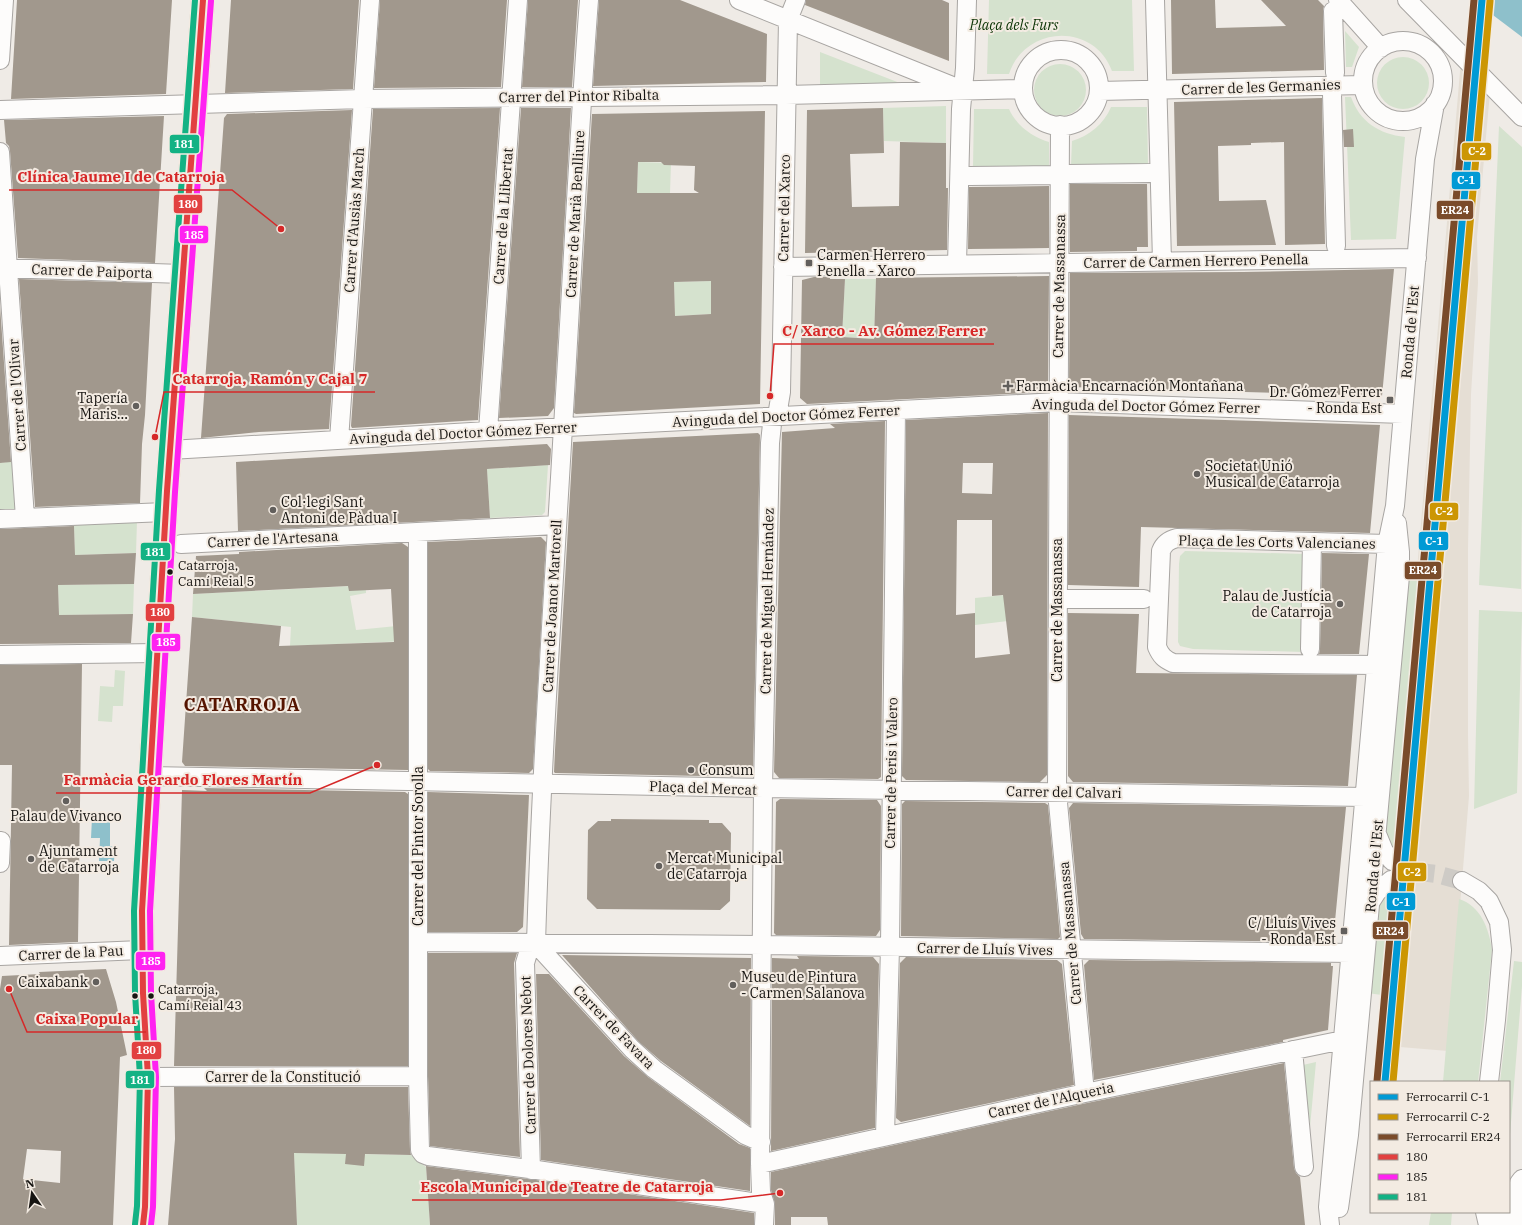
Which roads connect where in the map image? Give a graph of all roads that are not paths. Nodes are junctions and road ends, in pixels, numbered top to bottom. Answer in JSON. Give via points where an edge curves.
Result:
{"nodes":[{"id":1,"x":4,"y":0,"type":"edge"},
{"id":2,"x":203,"y":0,"type":"edge"},
{"id":3,"x":370,"y":0,"type":"edge"},
{"id":4,"x":518,"y":0,"type":"edge"},
{"id":5,"x":589,"y":0,"type":"edge"},
{"id":6,"x":739,"y":0,"type":"edge"},
{"id":7,"x":796,"y":0,"type":"edge"},
{"id":8,"x":967,"y":0,"type":"edge"},
{"id":9,"x":1155,"y":0,"type":"edge"},
{"id":10,"x":1407,"y":0,"type":"edge"},
{"id":11,"x":1335,"y":5,"type":"edge"},
{"id":12,"x":788,"y":20,"type":"junction"},
{"id":13,"x":1381,"y":48,"type":"junction"},
{"id":14,"x":0,"y":60,"type":"edge"},
{"id":15,"x":1335,"y":73,"type":"dead end"},
{"id":16,"x":1363,"y":85,"type":"junction"},
{"id":17,"x":1023,"y":89,"type":"junction"},
{"id":18,"x":963,"y":90,"type":"junction"},
{"id":19,"x":1158,"y":90,"type":"junction"},
{"id":20,"x":1098,"y":91,"type":"junction"},
{"id":21,"x":1332,"y":94,"type":"dead end"},
{"id":22,"x":786,"y":95,"type":"junction"},
{"id":23,"x":511,"y":96,"type":"junction"},
{"id":24,"x":582,"y":96,"type":"junction"},
{"id":25,"x":363,"y":99,"type":"junction"},
{"id":26,"x":196,"y":104,"type":"junction"},
{"id":27,"x":1435,"y":104,"type":"junction"},
{"id":28,"x":0,"y":110,"type":"edge"},
{"id":29,"x":1522,"y":116,"type":"edge"},
{"id":30,"x":1407,"y":120,"type":"junction"},
{"id":31,"x":1060,"y":125,"type":"junction"},
{"id":32,"x":0,"y":152,"type":"edge"},
{"id":33,"x":1425,"y":159,"type":"junction"},
{"id":34,"x":1150,"y":173,"type":"dead end"},
{"id":35,"x":969,"y":176,"type":"dead end"},
{"id":36,"x":1336,"y":246,"type":"dead end"},
{"id":37,"x":1417,"y":258,"type":"junction"},
{"id":38,"x":1162,"y":262,"type":"junction"},
{"id":39,"x":1059,"y":263,"type":"junction"},
{"id":40,"x":957,"y":264,"type":"junction"},
{"id":41,"x":783,"y":267,"type":"junction"},
{"id":42,"x":4,"y":268,"type":"edge"},
{"id":43,"x":183,"y":274,"type":"junction"},
{"id":44,"x":1058,"y":402,"type":"junction"},
{"id":45,"x":896,"y":410,"type":"junction"},
{"id":46,"x":1403,"y":414,"type":"junction"},
{"id":47,"x":776,"y":416,"type":"junction"},
{"id":48,"x":563,"y":428,"type":"junction"},
{"id":49,"x":488,"y":431,"type":"junction"},
{"id":50,"x":338,"y":440,"type":"junction"},
{"id":51,"x":170,"y":450,"type":"junction"},
{"id":52,"x":1395,"y":506,"type":"junction"},
{"id":53,"x":165,"y":512,"type":"junction"},
{"id":54,"x":25,"y":518,"type":"junction"},
{"id":55,"x":0,"y":519,"type":"edge"},
{"id":56,"x":556,"y":525,"type":"junction"},
{"id":57,"x":418,"y":532,"type":"junction"},
{"id":58,"x":1312,"y":542,"type":"junction"},
{"id":59,"x":181,"y":544,"type":"dead end"},
{"id":60,"x":1387,"y":544,"type":"junction"},
{"id":61,"x":1067,"y":599,"type":"dead end"},
{"id":62,"x":1144,"y":599,"type":"dead end"},
{"id":63,"x":1310,"y":649,"type":"dead end"},
{"id":64,"x":158,"y":652,"type":"junction"},
{"id":65,"x":0,"y":655,"type":"edge"},
{"id":66,"x":1377,"y":665,"type":"junction"},
{"id":67,"x":149,"y":776,"type":"junction"},
{"id":68,"x":417,"y":780,"type":"junction"},
{"id":69,"x":542,"y":784,"type":"junction"},
{"id":70,"x":763,"y":788,"type":"junction"},
{"id":71,"x":891,"y":790,"type":"junction"},
{"id":72,"x":1057,"y":792,"type":"junction"},
{"id":73,"x":1365,"y":797,"type":"junction"},
{"id":74,"x":1377,"y":833,"type":"junction"},
{"id":75,"x":1,"y":841,"type":"edge"},
{"id":76,"x":1392,"y":861,"type":"tunnel mouth"},
{"id":77,"x":0,"y":863,"type":"edge"},
{"id":78,"x":1391,"y":880,"type":"dead end"},
{"id":79,"x":1462,"y":881,"type":"tunnel mouth"},
{"id":80,"x":1370,"y":903,"type":"junction"},
{"id":81,"x":418,"y":942,"type":"junction"},
{"id":82,"x":536,"y":944,"type":"junction"},
{"id":83,"x":762,"y":945,"type":"junction"},
{"id":84,"x":890,"y":947,"type":"junction"},
{"id":85,"x":141,"y":950,"type":"junction"},
{"id":86,"x":1072,"y":950,"type":"junction"},
{"id":87,"x":1351,"y":953,"type":"junction"},
{"id":88,"x":0,"y":956,"type":"edge"},
{"id":89,"x":1343,"y":1040,"type":"junction"},
{"id":90,"x":1293,"y":1050,"type":"junction"},
{"id":91,"x":418,"y":1076,"type":"junction"},
{"id":92,"x":148,"y":1077,"type":"junction"},
{"id":93,"x":1489,"y":1081,"type":"edge"},
{"id":94,"x":1085,"y":1093,"type":"junction"},
{"id":95,"x":885,"y":1136,"type":"junction"},
{"id":96,"x":761,"y":1142,"type":"junction"},
{"id":97,"x":760,"y":1164,"type":"junction"},
{"id":98,"x":1304,"y":1167,"type":"dead end"},
{"id":99,"x":531,"y":1170,"type":"junction"},
{"id":100,"x":1522,"y":1179,"type":"edge"},
{"id":101,"x":765,"y":1204,"type":"junction"},
{"id":102,"x":1485,"y":1213,"type":"edge"},
{"id":103,"x":1499,"y":1213,"type":"edge"},
{"id":104,"x":143,"y":1225,"type":"edge"},
{"id":105,"x":764,"y":1225,"type":"edge"},
{"id":106,"x":1330,"y":1225,"type":"edge"},
{"id":107,"x":1333,"y":1225,"type":"edge"},
{"id":108,"x":1488,"y":1225,"type":"edge"},
{"id":109,"x":1508,"y":1225,"type":"edge"},
{"id":110,"x":1515,"y":1225,"type":"edge"}],
"edges":[{"from":1,"to":14,"type":"street"},
{"from":2,"to":26,"type":"street"},
{"from":3,"to":25,"type":"street","name":"Carrer d'Ausiàs March"},
{"from":4,"to":23,"type":"street","name":"Carrer de la Llibertat"},
{"from":5,"to":24,"type":"street","name":"Carrer de Marià Benlliure"},
{"from":6,"to":12,"type":"street"},
{"from":7,"to":12,"type":"street","name":"Carrer del Xarco"},
{"from":8,"to":18,"type":"street"},
{"from":9,"to":19,"type":"street"},
{"from":10,"to":29,"type":"street"},
{"from":11,"to":13,"type":"street"},
{"from":11,"to":15,"type":"street"},
{"from":12,"to":18,"type":"street"},
{"from":12,"to":22,"type":"street","name":"Carrer del Xarco"},
{"from":13,"to":16,"type":"street","via":[[1367,64]]},
{"from":13,"to":27,"type":"street","via":[[1391,43],[1413,42],[1424,46],[1432,53],[1443,76],[1442,88]]},
{"from":16,"to":19,"type":"street","name":"Carrer de les Germanies"},
{"from":16,"to":30,"type":"street","via":[[1373,107],[1383,115],[1395,120]]},
{"from":17,"to":18,"type":"street"},
{"from":17,"to":20,"type":"street","via":[[1024,77],[1038,57],[1049,51],[1062,50],[1074,52],[1085,58],[1093,67],[1098,79]]},
{"from":17,"to":31,"type":"street","via":[[1030,110],[1039,118]]},
{"from":18,"to":22,"type":"street","name":"Carrer del Pintor Ribalta"},
{"from":18,"to":40,"type":"street"},
{"from":19,"to":20,"type":"street"},
{"from":19,"to":38,"type":"street"},
{"from":20,"to":31,"type":"street","via":[[1096,102],[1082,119]]},
{"from":21,"to":36,"type":"street"},
{"from":22,"to":24,"type":"street","name":"Carrer del Pintor Ribalta"},
{"from":22,"to":41,"type":"street","name":"Carrer del Xarco"},
{"from":23,"to":24,"type":"street","name":"Carrer del Pintor Ribalta"},
{"from":23,"to":25,"type":"street","name":"Carrer del Pintor Ribalta"},
{"from":23,"to":49,"type":"street","name":"Carrer de la Llibertat"},
{"from":24,"to":48,"type":"street","name":"Carrer de Marià Benlliure"},
{"from":25,"to":26,"type":"street","name":"Carrer del Pintor Ribalta"},
{"from":25,"to":50,"type":"street","name":"Carrer d'Ausiàs March"},
{"from":26,"to":28,"type":"street","name":"Carrer del Pintor Ribalta"},
{"from":26,"to":43,"type":"street"},
{"from":27,"to":30,"type":"street","via":[[1420,117]]},
{"from":27,"to":33,"type":"street","name":"Ronda de l'Est"},
{"from":30,"to":33,"type":"street","name":"Ronda de l'Est","via":[[1419,130]]},
{"from":31,"to":39,"type":"street","name":"Carrer de Massanassa"},
{"from":32,"to":42,"type":"street","name":"Carrer de l'Olivar"},
{"from":33,"to":37,"type":"street","name":"Ronda de l'Est"},
{"from":34,"to":35,"type":"street"},
{"from":37,"to":38,"type":"street","name":"Carrer de Carmen Herrero Penella"},
{"from":37,"to":46,"type":"street","name":"Ronda de l'Est"},
{"from":38,"to":39,"type":"street","name":"Carrer de Carmen Herrero Penella"},
{"from":39,"to":40,"type":"street","name":"Carrer de Carmen Herrero Penella"},
{"from":39,"to":44,"type":"street","name":"Carrer de Massanassa"},
{"from":40,"to":41,"type":"street","name":"Carrer de Carmen Herrero Penella"},
{"from":41,"to":47,"type":"street","name":"Carrer del Xarco","via":[[781,392]]},
{"from":42,"to":43,"type":"street","name":"Carrer de Paiporta"},
{"from":42,"to":54,"type":"street","name":"Carrer de l'Olivar"},
{"from":43,"to":51,"type":"street"},
{"from":44,"to":45,"type":"street","name":"Avinguda del Doctor Gómez Ferrer"},
{"from":44,"to":46,"type":"street","name":"Avinguda del Doctor Gómez Ferrer"},
{"from":44,"to":72,"type":"street","name":"Carrer de Massanassa"},
{"from":45,"to":47,"type":"street","name":"Avinguda del Doctor Gómez Ferrer"},
{"from":45,"to":71,"type":"street","name":"Carrer de Peris i Valero"},
{"from":46,"to":52,"type":"street","name":"Ronda de l'Est"},
{"from":47,"to":48,"type":"street","name":"Avinguda del Doctor Gómez Ferrer"},
{"from":47,"to":70,"type":"street","name":"Carrer de Miguel Hernández","via":[[771,431]]},
{"from":48,"to":49,"type":"street","name":"Avinguda del Doctor Gómez Ferrer"},
{"from":48,"to":56,"type":"street","name":"Carrer de Joanot Martorell"},
{"from":49,"to":50,"type":"street","name":"Avinguda del Doctor Gómez Ferrer"},
{"from":50,"to":51,"type":"street","name":"Avinguda del Doctor Gómez Ferrer"},
{"from":51,"to":53,"type":"street"},
{"from":52,"to":60,"type":"street","name":"Ronda de l'Est"},
{"from":52,"to":74,"type":"street","name":"Ronda de l'Est","via":[[1400,576]]},
{"from":53,"to":54,"type":"street"},
{"from":53,"to":64,"type":"street"},
{"from":54,"to":55,"type":"street"},
{"from":56,"to":57,"type":"street","name":"Carrer de l'Artesana"},
{"from":56,"to":69,"type":"street","name":"Carrer de Joanot Martorell"},
{"from":57,"to":59,"type":"street","name":"Carrer de l'Artesana"},
{"from":57,"to":68,"type":"street","name":"Carrer del Pintor Sorolla"},
{"from":58,"to":60,"type":"street","name":"Plaça de les Corts Valencianes"},
{"from":58,"to":63,"type":"street"},
{"from":58,"to":66,"type":"street","name":"Plaça de les Corts Valencianes","via":[[1177,538],[1169,540],[1161,551],[1157,646],[1160,654],[1173,663]]},
{"from":60,"to":66,"type":"street","name":"Ronda de l'Est"},
{"from":61,"to":62,"type":"street"},
{"from":64,"to":65,"type":"street"},
{"from":64,"to":67,"type":"street"},
{"from":66,"to":73,"type":"street","name":"Ronda de l'Est"},
{"from":67,"to":68,"type":"street","name":"Plaça del Mercat"},
{"from":67,"to":85,"type":"street"},
{"from":68,"to":69,"type":"street","name":"Plaça del Mercat"},
{"from":68,"to":81,"type":"street","name":"Carrer del Pintor Sorolla"},
{"from":69,"to":70,"type":"street","name":"Plaça del Mercat"},
{"from":69,"to":82,"type":"street"},
{"from":70,"to":71,"type":"street","name":"Carrer del Calvari"},
{"from":70,"to":83,"type":"street","name":"Plaça del Mercat"},
{"from":71,"to":72,"type":"street","name":"Carrer del Calvari"},
{"from":71,"to":84,"type":"street","name":"Carrer de Peris i Valero"},
{"from":72,"to":73,"type":"street","name":"Carrer del Calvari"},
{"from":72,"to":86,"type":"street","name":"Carrer de Massanassa"},
{"from":73,"to":87,"type":"street","name":"Ronda de l'Est"},
{"from":74,"to":76,"type":"street","via":[[1384,851]]},
{"from":74,"to":80,"type":"street","name":"Ronda de l'Est"},
{"from":75,"to":77,"type":"street"},
{"from":78,"to":80,"type":"street","via":[[1377,892]]},
{"from":79,"to":93,"type":"street","via":[[1479,891],[1489,901],[1499,922],[1502,950]]},
{"from":80,"to":107,"type":"street","name":"Ronda de l'Est","via":[[1349,1135],[1339,1206]]},
{"from":81,"to":82,"type":"street"},
{"from":81,"to":91,"type":"street","name":"Carrer del Pintor Sorolla"},
{"from":82,"to":83,"type":"street"},
{"from":82,"to":96,"type":"street","name":"Carrer de Favara","via":[[627,1044],[654,1069],[745,1135]]},
{"from":82,"to":99,"type":"street","name":"Carrer de Dolores Nebot","via":[[528,953],[525,963]]},
{"from":83,"to":84,"type":"street","name":"Carrer de Lluís Vives"},
{"from":83,"to":96,"type":"street","name":"Plaça del Mercat"},
{"from":84,"to":86,"type":"street","name":"Carrer de Lluís Vives"},
{"from":84,"to":95,"type":"street","name":"Carrer de Peris i Valero"},
{"from":85,"to":88,"type":"street","name":"Carrer de la Pau"},
{"from":85,"to":92,"type":"street"},
{"from":86,"to":87,"type":"street","name":"Carrer de Lluís Vives"},
{"from":86,"to":94,"type":"street","name":"Carrer de Massanassa"},
{"from":87,"to":89,"type":"street","name":"Ronda de l'Est"},
{"from":89,"to":90,"type":"street","name":"Carrer de l'Alqueria"},
{"from":89,"to":106,"type":"street","name":"Ronda de l'Est","via":[[1328,1207]]},
{"from":90,"to":94,"type":"street","name":"Carrer de l'Alqueria"},
{"from":90,"to":98,"type":"street"},
{"from":91,"to":92,"type":"street","name":"Carrer de la Constitució"},
{"from":91,"to":99,"type":"street","name":"Carrer del Pintor Sorolla","via":[[419,1144],[423,1154]]},
{"from":92,"to":104,"type":"street"},
{"from":94,"to":95,"type":"street","name":"Carrer de l'Alqueria"},
{"from":95,"to":97,"type":"street","name":"Carrer de l'Alqueria"},
{"from":96,"to":97,"type":"street","name":"Plaça del Mercat"},
{"from":97,"to":101,"type":"street","name":"Plaça del Mercat","via":[[761,1192]]},
{"from":99,"to":101,"type":"street"},
{"from":100,"to":110,"type":"street","via":[[1519,1183]]},
{"from":101,"to":105,"type":"street","name":"Plaça del Mercat"},
{"from":102,"to":108,"type":"street"},
{"from":103,"to":109,"type":"street"}]}
